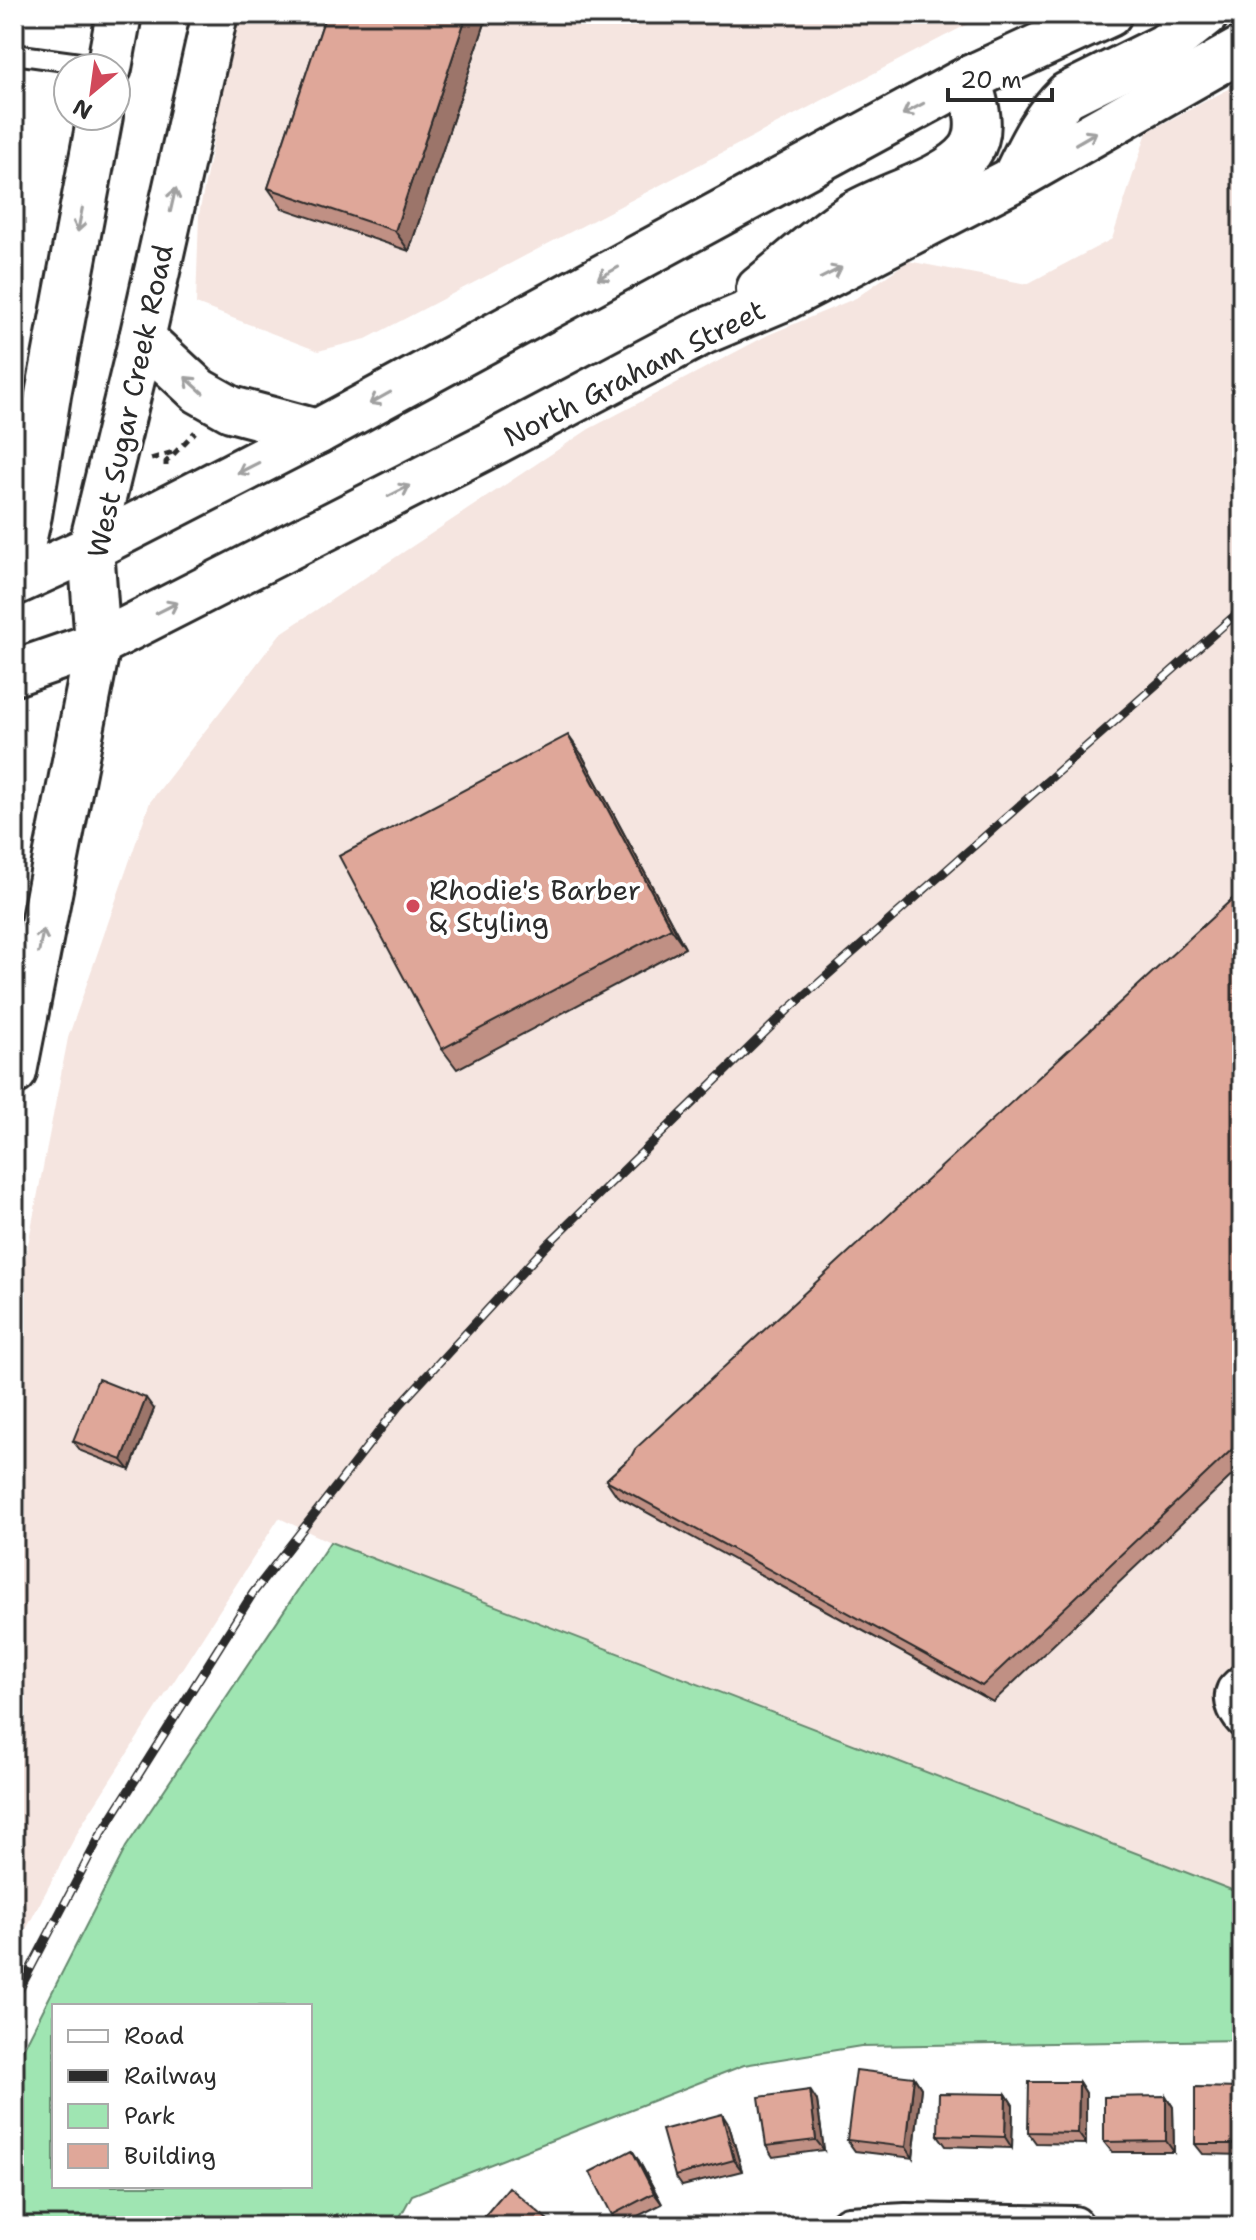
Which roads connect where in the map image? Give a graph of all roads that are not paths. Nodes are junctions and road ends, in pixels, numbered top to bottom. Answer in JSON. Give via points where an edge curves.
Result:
{"nodes":[{"id":1,"x":119,"y":14,"type":"edge"},
{"id":2,"x":215,"y":14,"type":"edge"},
{"id":3,"x":1109,"y":14,"type":"edge"},
{"id":4,"x":1206,"y":14,"type":"edge"},
{"id":5,"x":1242,"y":49,"type":"edge"},
{"id":6,"x":112,"y":52,"type":"edge"},
{"id":7,"x":14,"y":54,"type":"edge"},
{"id":8,"x":52,"y":60,"type":"edge"},
{"id":9,"x":968,"y":79,"type":"junction"},
{"id":10,"x":96,"y":132,"type":"edge"},
{"id":11,"x":1014,"y":179,"type":"junction"},
{"id":12,"x":703,"y":332,"type":"junction"},
{"id":13,"x":142,"y":338,"type":"junction"},
{"id":14,"x":31,"y":406,"type":"edge"},
{"id":15,"x":317,"y":432,"type":"junction"},
{"id":16,"x":91,"y":548,"type":"junction"},
{"id":17,"x":14,"y":582,"type":"edge"},
{"id":18,"x":98,"y":644,"type":"junction"},
{"id":19,"x":14,"y":673,"type":"edge"},
{"id":20,"x":14,"y":1072,"type":"edge"},
{"id":21,"x":1242,"y":1672,"type":"edge"},
{"id":22,"x":1242,"y":1730,"type":"edge"},
{"id":23,"x":849,"y":2226,"type":"edge"},
{"id":24,"x":1013,"y":2226,"type":"edge"},
{"id":25,"x":1074,"y":2226,"type":"edge"}],
"edges":[{"from":1,"to":6,"type":"main road"},
{"from":13,"to":2,"type":"main road","name":"West Sugar Creek Road","one_way":true},
{"from":3,"to":9,"type":"main road"},
{"from":4,"to":11,"type":"main road","via":[[1164,47],[1067,95],[1037,133]]},
{"from":11,"to":5,"type":"main road","name":"North Graham Street","one_way":true},
{"from":7,"to":8,"type":"lane"},
{"from":9,"to":12,"type":"main road","via":[[978,128],[971,149],[952,168],[852,216]]},
{"from":9,"to":15,"type":"main road","one_way":true},
{"from":10,"to":14,"type":"main road","one_way":true},
{"from":12,"to":11,"type":"main road","name":"North Graham Street","one_way":true,"via":[[782,299]]},
{"from":18,"to":12,"type":"main road","name":"North Graham Street","one_way":true},
{"from":15,"to":13,"type":"main road","one_way":true,"via":[[231,409],[199,391]]},
{"from":13,"to":16,"type":"main road","name":"West Sugar Creek Road"},
{"from":14,"to":17,"type":"main road","via":[[29,515]]},
{"from":15,"to":16,"type":"main road","one_way":true},
{"from":16,"to":17,"type":"main road"},
{"from":16,"to":18,"type":"main road","name":"West Sugar Creek Road"},
{"from":18,"to":19,"type":"main road","name":"North Graham Street"},
{"from":20,"to":18,"type":"main road","name":"West Sugar Creek Road","one_way":true},
{"from":21,"to":22,"type":"lane","via":[[1227,1687],[1225,1704]]},
{"from":23,"to":24,"type":"street"},
{"from":24,"to":25,"type":"street"}]}
